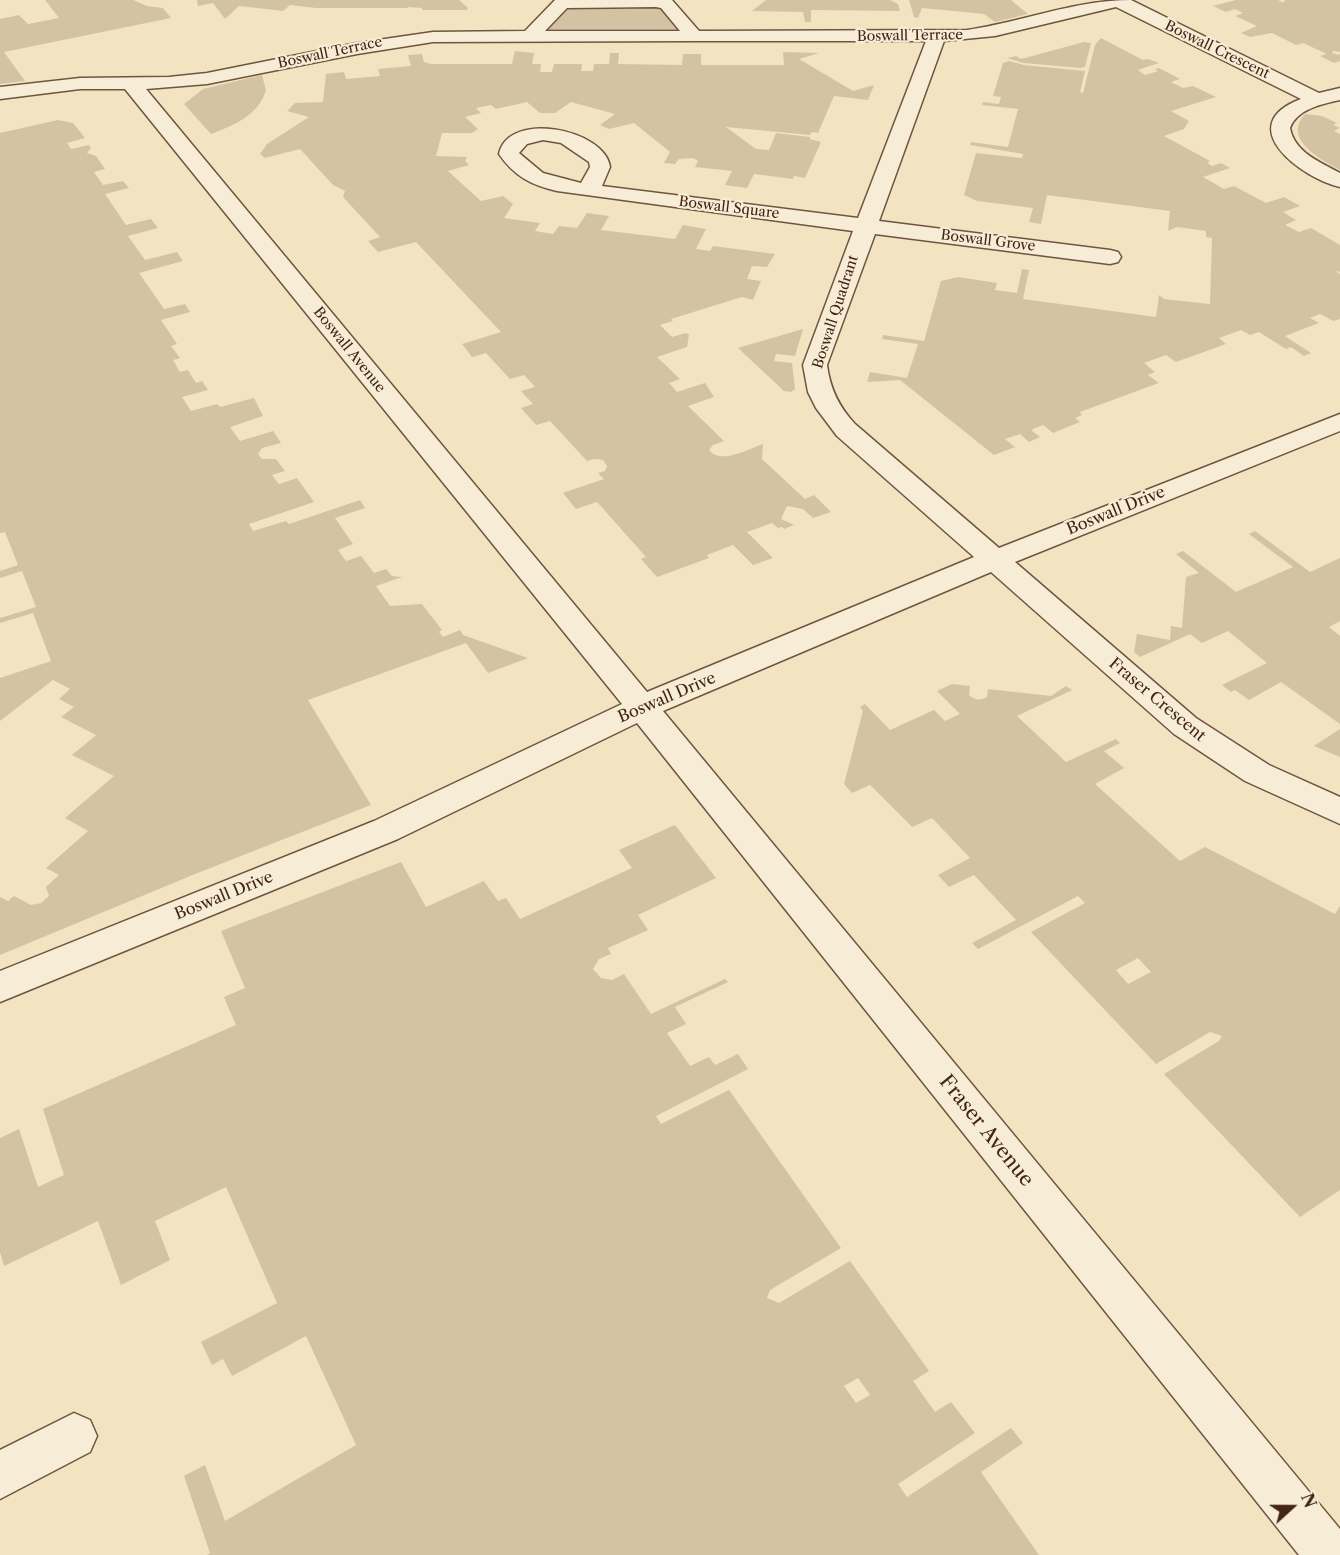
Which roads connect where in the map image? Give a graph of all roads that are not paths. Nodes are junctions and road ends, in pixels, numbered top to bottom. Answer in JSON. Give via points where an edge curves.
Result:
{"nodes":[{"id":1,"x":1120,"y":0,"type":"edge"},
{"id":2,"x":530,"y":36,"type":"junction"},
{"id":3,"x":695,"y":37,"type":"junction"},
{"id":4,"x":936,"y":37,"type":"junction"},
{"id":5,"x":131,"y":84,"type":"junction"},
{"id":6,"x":7,"y":92,"type":"edge"},
{"id":7,"x":1340,"y":94,"type":"edge"},
{"id":8,"x":1316,"y":99,"type":"junction"},
{"id":9,"x":1340,"y":180,"type":"edge"},
{"id":10,"x":592,"y":191,"type":"dead end"},
{"id":11,"x":866,"y":226,"type":"junction"},
{"id":12,"x":1110,"y":257,"type":"dead end"},
{"id":13,"x":1340,"y":422,"type":"edge"},
{"id":14,"x":994,"y":560,"type":"junction"},
{"id":15,"x":642,"y":707,"type":"junction"},
{"id":16,"x":1340,"y":811,"type":"edge"},
{"id":17,"x":0,"y":987,"type":"edge"},
{"id":18,"x":74,"y":1436,"type":"dead end"},
{"id":19,"x":0,"y":1475,"type":"edge"},
{"id":20,"x":1330,"y":1555,"type":"edge"}],
"edges":[{"from":1,"to":4,"type":"street","name":"Boswall Terrace","via":[[995,31]]},
{"from":1,"to":8,"type":"street","name":"Boswall Crescent"},
{"from":2,"to":3,"type":"street","name":"Boswall Terrace"},
{"from":2,"to":3,"type":"street","via":[[562,3],[656,2],[667,4]]},
{"from":2,"to":5,"type":"street","name":"Boswall Terrace","via":[[407,39],[206,80]]},
{"from":3,"to":4,"type":"street","name":"Boswall Terrace"},
{"from":4,"to":11,"type":"street","name":"Boswall Quadrant"},
{"from":5,"to":6,"type":"street","via":[[81,82]]},
{"from":5,"to":15,"type":"street","name":"Boswall Avenue"},
{"from":7,"to":8,"type":"street"},
{"from":8,"to":9,"type":"street","via":[[1289,113],[1280,133],[1298,157]]},
{"from":10,"to":11,"type":"street","name":"Boswall Square"},
{"from":11,"to":12,"type":"street","name":"Boswall Grove"},
{"from":11,"to":14,"type":"street","name":"Boswall Quadrant","via":[[815,365],[818,386],[846,430]]},
{"from":13,"to":14,"type":"street","name":"Boswall Drive"},
{"from":14,"to":15,"type":"street","name":"Boswall Drive"},
{"from":14,"to":16,"type":"street","name":"Fraser Crescent","via":[[1206,742],[1257,773]]},
{"from":15,"to":17,"type":"street","name":"Boswall Drive","via":[[386,830]]},
{"from":15,"to":20,"type":"street","name":"Fraser Avenue"},
{"from":18,"to":19,"type":"street"}]}
